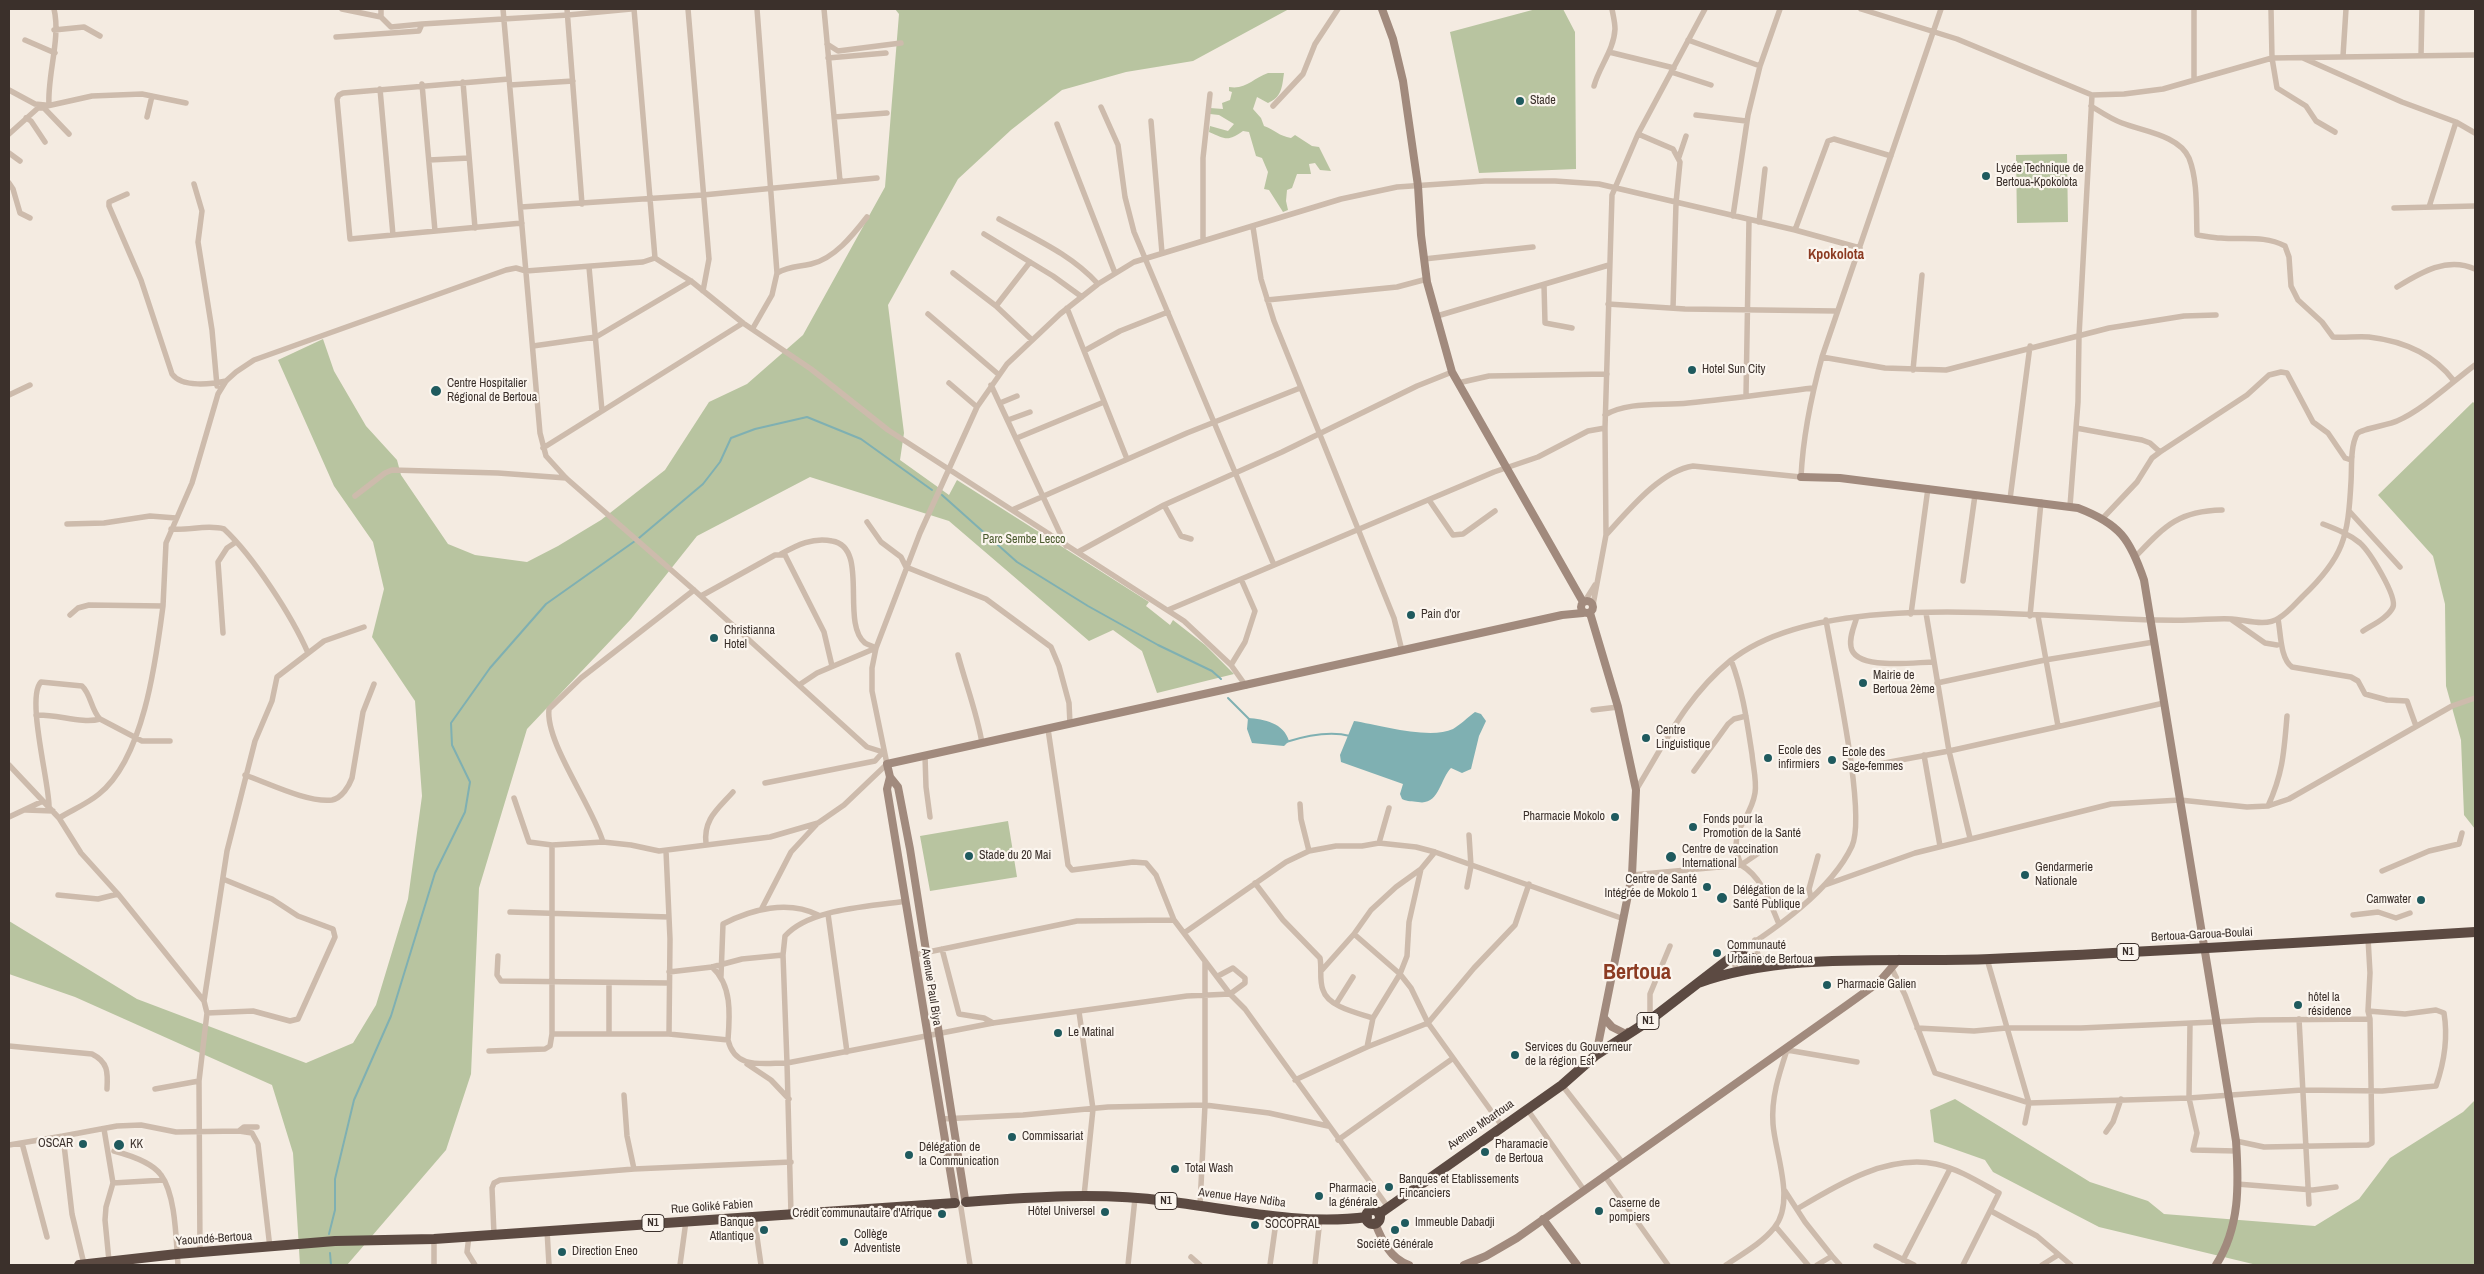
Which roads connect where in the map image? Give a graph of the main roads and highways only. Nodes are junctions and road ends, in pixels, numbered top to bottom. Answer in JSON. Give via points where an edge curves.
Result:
{"nodes":[{"id":1,"x":2475,"y":932,"type":"edge"},
{"id":2,"x":1759,"y":963,"type":"junction"},
{"id":3,"x":1698,"y":983,"type":"junction"},
{"id":4,"x":960,"y":1203,"type":"joint"},
{"id":5,"x":1374,"y":1218,"type":"joint"},
{"id":6,"x":352,"y":1242,"type":"joint"},
{"id":7,"x":81,"y":1265,"type":"edge"}],
"edges":[{"from":1,"to":2,"type":"highway","name":"Bertoua-Garoua-Boulai","number":"N1","via":[[1988,959]]},
{"from":2,"to":3,"type":"highway","name":"Bertoua-Garoua-Boulai","number":"N1"},
{"from":2,"to":3,"type":"highway","name":"Bertoua-Garoua-Boulai","number":"N1","via":[[1733,956]]},
{"from":3,"to":5,"type":"highway","name":"Avenue Mbartoua","number":"N1","via":[[1650,1020],[1596,1055],[1562,1085]]},
{"from":4,"to":5,"type":"highway","name":"Avenue Haye Ndiba","number":"N1","via":[[1084,1196],[1135,1198],[1320,1219]]},
{"from":4,"to":6,"type":"highway","name":"Rue Goliké Fabien","number":"N1"},
{"from":6,"to":7,"type":"highway","name":"Yaoundé-Bertoua","number":"N1","via":[[177,1254]]}]}
